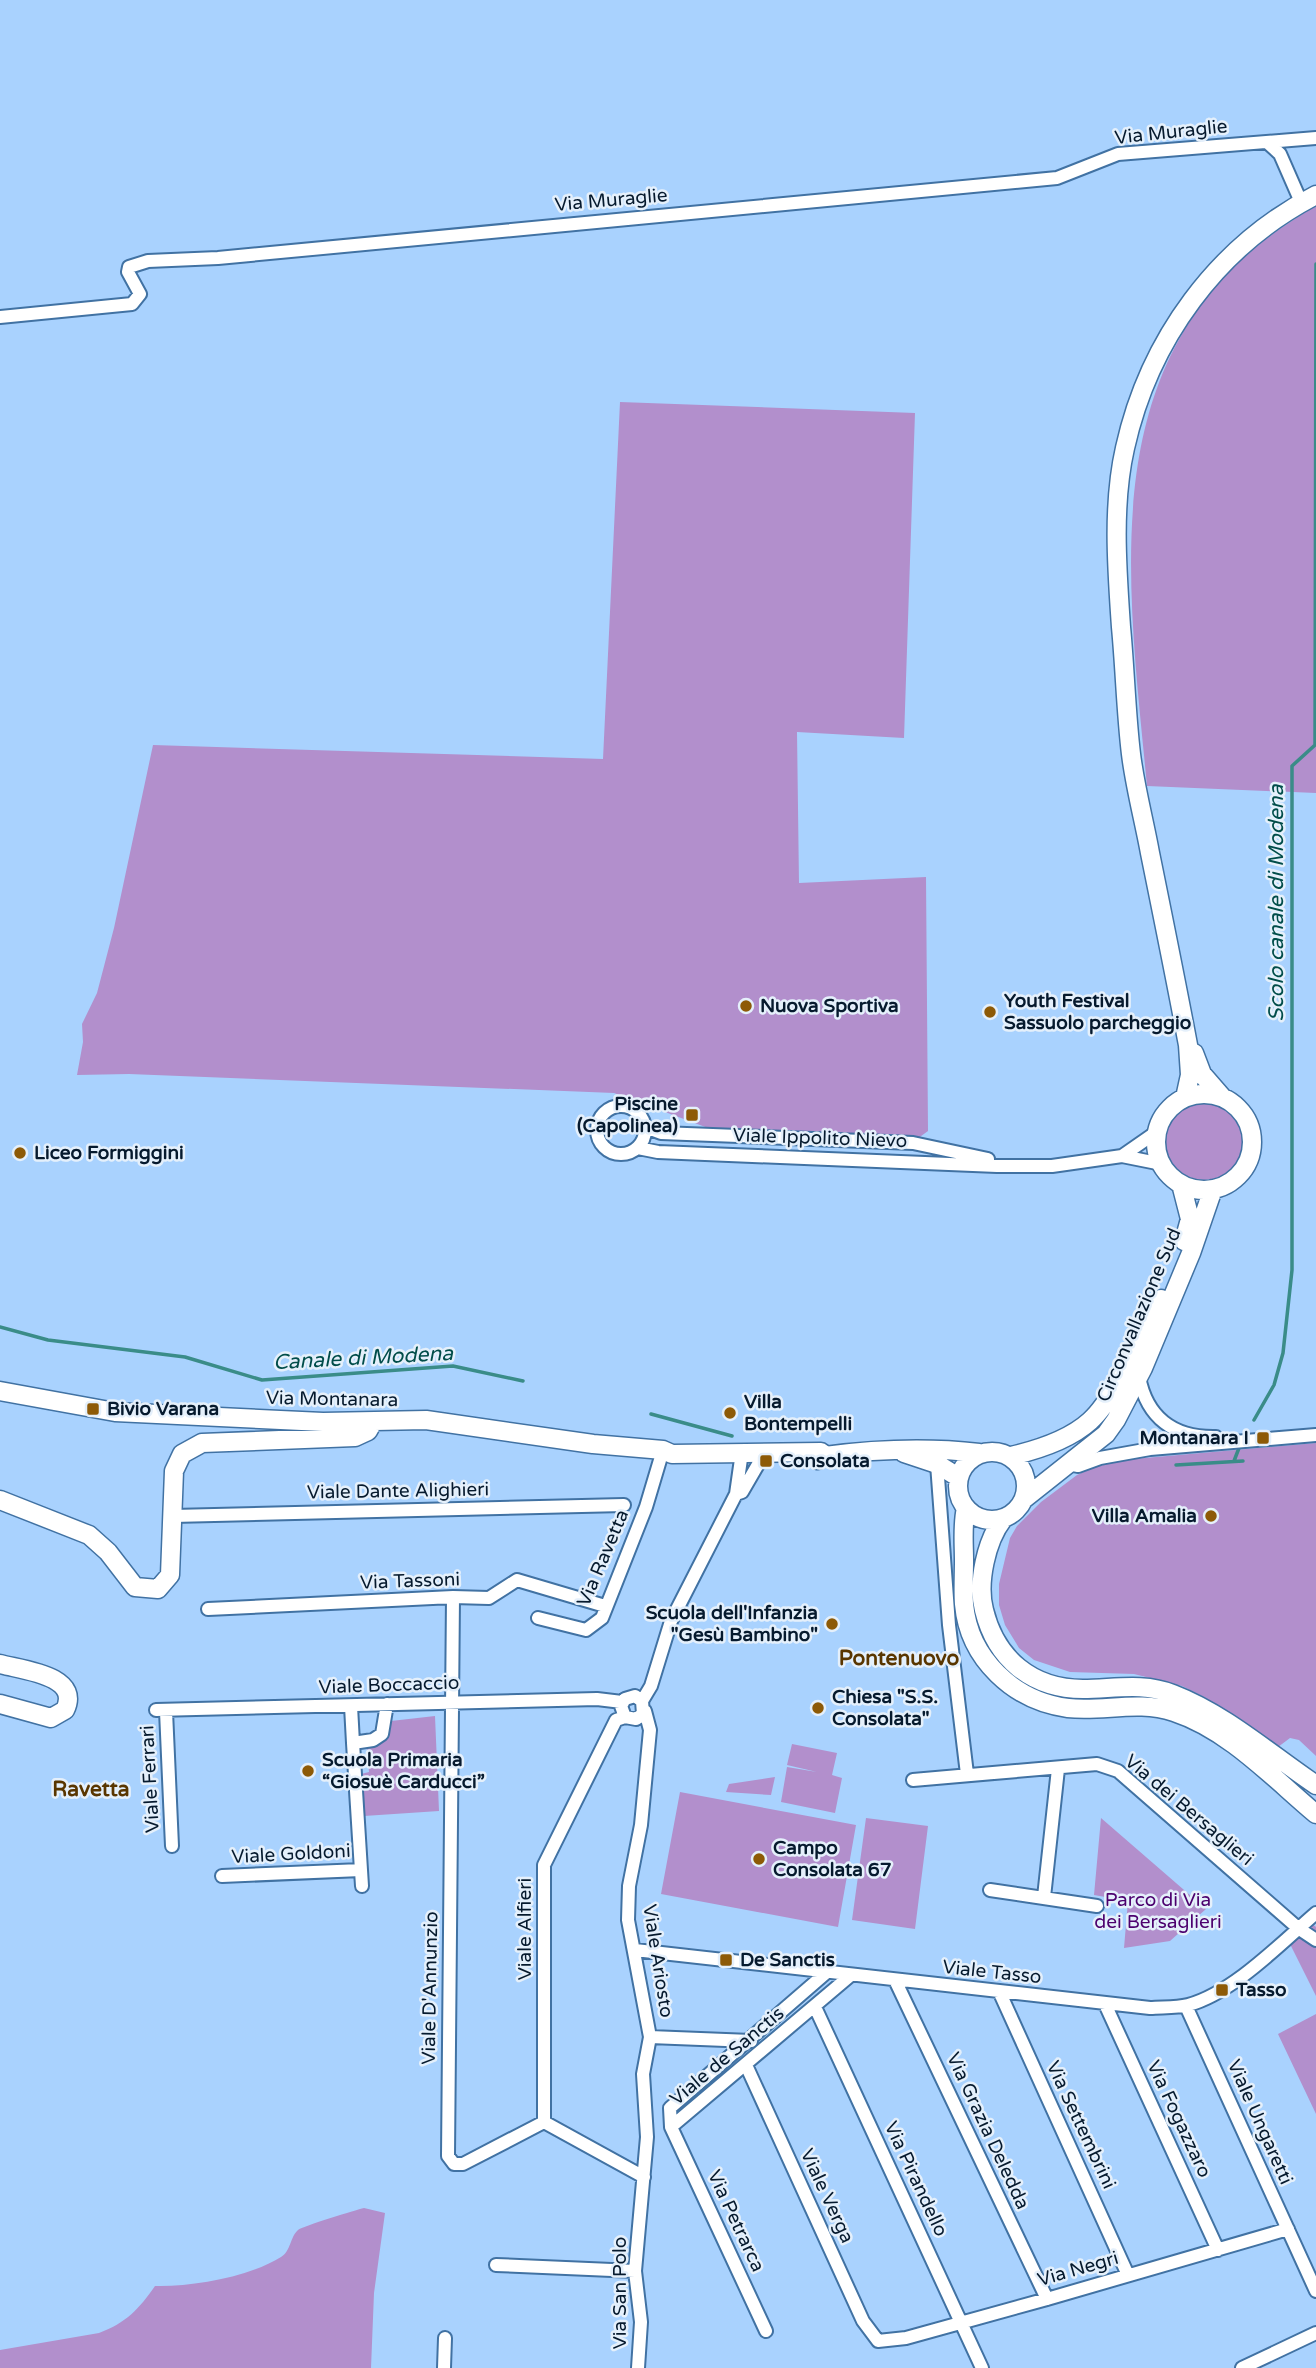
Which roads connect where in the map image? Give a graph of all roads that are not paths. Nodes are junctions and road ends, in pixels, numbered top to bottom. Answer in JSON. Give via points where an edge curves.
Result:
{"nodes":[{"id":1,"x":1316,"y":138,"type":"edge"},
{"id":2,"x":1268,"y":143,"type":"junction"},
{"id":3,"x":1309,"y":199,"type":"edge"},
{"id":4,"x":0,"y":317,"type":"edge"},
{"id":5,"x":1188,"y":1045,"type":"junction"},
{"id":6,"x":1222,"y":1097,"type":"junction"},
{"id":7,"x":1185,"y":1098,"type":"junction"},
{"id":8,"x":645,"y":1127,"type":"junction"},
{"id":9,"x":1158,"y":1131,"type":"junction"},
{"id":10,"x":638,"y":1148,"type":"junction"},
{"id":11,"x":1122,"y":1156,"type":"junction"},
{"id":12,"x":1000,"y":1164,"type":"junction"},
{"id":13,"x":1162,"y":1164,"type":"junction"},
{"id":14,"x":1181,"y":1184,"type":"junction"},
{"id":15,"x":1213,"y":1189,"type":"junction"},
{"id":16,"x":1139,"y":1377,"type":"junction"},
{"id":17,"x":0,"y":1391,"type":"edge"},
{"id":18,"x":373,"y":1422,"type":"junction"},
{"id":19,"x":1316,"y":1435,"type":"edge"},
{"id":20,"x":1247,"y":1439,"type":"junction"},
{"id":21,"x":890,"y":1449,"type":"junction"},
{"id":22,"x":663,"y":1450,"type":"junction"},
{"id":23,"x":979,"y":1453,"type":"junction"},
{"id":24,"x":1011,"y":1456,"type":"junction"},
{"id":25,"x":748,"y":1457,"type":"junction"},
{"id":26,"x":937,"y":1464,"type":"junction"},
{"id":27,"x":1068,"y":1464,"type":"junction"},
{"id":28,"x":958,"y":1478,"type":"junction"},
{"id":29,"x":1024,"y":1499,"type":"junction"},
{"id":30,"x":0,"y":1500,"type":"edge"},
{"id":31,"x":624,"y":1505,"type":"dead end"},
{"id":32,"x":966,"y":1508,"type":"junction"},
{"id":33,"x":173,"y":1516,"type":"junction"},
{"id":34,"x":1003,"y":1519,"type":"junction"},
{"id":35,"x":453,"y":1597,"type":"junction"},
{"id":36,"x":605,"y":1606,"type":"junction"},
{"id":37,"x":208,"y":1609,"type":"dead end"},
{"id":38,"x":538,"y":1618,"type":"dead end"},
{"id":39,"x":0,"y":1664,"type":"edge"},
{"id":40,"x":452,"y":1702,"type":"junction"},
{"id":41,"x":622,"y":1702,"type":"junction"},
{"id":42,"x":0,"y":1704,"type":"edge"},
{"id":43,"x":387,"y":1704,"type":"junction"},
{"id":44,"x":351,"y":1706,"type":"junction"},
{"id":45,"x":643,"y":1706,"type":"junction"},
{"id":46,"x":161,"y":1711,"type":"joint"},
{"id":47,"x":625,"y":1717,"type":"junction"},
{"id":48,"x":353,"y":1743,"type":"junction"},
{"id":49,"x":1058,"y":1769,"type":"junction"},
{"id":50,"x":967,"y":1774,"type":"junction"},
{"id":51,"x":913,"y":1780,"type":"dead end"},
{"id":52,"x":1316,"y":1785,"type":"edge"},
{"id":53,"x":1316,"y":1814,"type":"edge"},
{"id":54,"x":172,"y":1846,"type":"dead end"},
{"id":55,"x":361,"y":1870,"type":"junction"},
{"id":56,"x":222,"y":1876,"type":"dead end"},
{"id":57,"x":362,"y":1886,"type":"dead end"},
{"id":58,"x":990,"y":1890,"type":"dead end"},
{"id":59,"x":1044,"y":1897,"type":"junction"},
{"id":60,"x":1097,"y":1906,"type":"dead end"},
{"id":61,"x":1316,"y":1913,"type":"edge"},
{"id":62,"x":1298,"y":1928,"type":"junction"},
{"id":63,"x":1316,"y":1940,"type":"edge"},
{"id":64,"x":635,"y":1950,"type":"junction"},
{"id":65,"x":828,"y":1972,"type":"junction"},
{"id":66,"x":851,"y":1975,"type":"junction"},
{"id":67,"x":895,"y":1980,"type":"junction"},
{"id":68,"x":999,"y":1992,"type":"junction"},
{"id":69,"x":1105,"y":2004,"type":"junction"},
{"id":70,"x":1186,"y":2006,"type":"junction"},
{"id":71,"x":815,"y":2007,"type":"junction"},
{"id":72,"x":650,"y":2037,"type":"junction"},
{"id":73,"x":751,"y":2041,"type":"junction"},
{"id":74,"x":746,"y":2065,"type":"junction"},
{"id":75,"x":544,"y":2122,"type":"junction"},
{"id":76,"x":671,"y":2127,"type":"junction"},
{"id":77,"x":644,"y":2177,"type":"junction"},
{"id":78,"x":1287,"y":2229,"type":"junction"},
{"id":79,"x":1218,"y":2250,"type":"junction"},
{"id":80,"x":496,"y":2265,"type":"dead end"},
{"id":81,"x":635,"y":2271,"type":"junction"},
{"id":82,"x":1128,"y":2275,"type":"junction"},
{"id":83,"x":1316,"y":2291,"type":"edge"},
{"id":84,"x":1046,"y":2299,"type":"junction"},
{"id":85,"x":960,"y":2322,"type":"junction"},
{"id":86,"x":766,"y":2331,"type":"dead end"},
{"id":87,"x":1316,"y":2333,"type":"edge"},
{"id":88,"x":445,"y":2338,"type":"dead end"},
{"id":89,"x":878,"y":2341,"type":"joint"},
{"id":90,"x":444,"y":2368,"type":"edge"},
{"id":91,"x":638,"y":2368,"type":"edge"},
{"id":92,"x":982,"y":2368,"type":"edge"},
{"id":93,"x":1242,"y":2368,"type":"edge"}],
"edges":[{"from":1,"to":2,"type":"street","name":"Via Muraglie"},
{"from":2,"to":3,"type":"street"},
{"from":2,"to":4,"type":"street","name":"Via Muraglie","via":[[1118,154],[1057,178],[148,261],[129,267],[139,294],[132,304]]},
{"from":3,"to":5,"type":"main road","via":[[1240,247],[1205,282],[1171,330],[1144,382],[1124,449],[1118,501],[1118,585],[1131,756]]},
{"from":5,"to":6,"type":"main road","via":[[1202,1074]]},
{"from":5,"to":7,"type":"main road","via":[[1190,1075]]},
{"from":6,"to":7,"type":"main road"},
{"from":6,"to":15,"type":"main road","via":[[1245,1117],[1252,1147],[1239,1175]]},
{"from":7,"to":9,"type":"main road","via":[[1168,1111]]},
{"from":8,"to":10,"type":"street"},
{"from":8,"to":10,"type":"street","via":[[636,1110],[624,1106],[609,1109],[597,1123],[598,1140],[608,1151],[625,1154]]},
{"from":8,"to":12,"type":"street","name":"Viale Ippolito Nievo","via":[[661,1133],[913,1143]]},
{"from":9,"to":11,"type":"street","name":"Viale Ippolito Nievo"},
{"from":9,"to":13,"type":"main road"},
{"from":10,"to":12,"type":"street","name":"Viale Ippolito Nievo"},
{"from":11,"to":12,"type":"street","name":"Viale Ippolito Nievo","via":[[1052,1166]]},
{"from":11,"to":13,"type":"street","name":"Viale Ippolito Nievo"},
{"from":13,"to":14,"type":"main road"},
{"from":14,"to":15,"type":"main road"},
{"from":14,"to":24,"type":"main road","name":"Circonvallazione Sud","via":[[1190,1219],[1178,1266],[1105,1403],[1070,1435]]},
{"from":15,"to":16,"type":"main road","name":"Circonvallazione Sud"},
{"from":16,"to":20,"type":"street","via":[[1149,1407],[1170,1429],[1202,1437]]},
{"from":16,"to":27,"type":"main road","name":"Circonvallazione Sud","via":[[1106,1434]]},
{"from":17,"to":18,"type":"main road","name":"Via Montanara","via":[[115,1412]]},
{"from":18,"to":22,"type":"main road","name":"Via Montanara","via":[[435,1421]]},
{"from":18,"to":33,"type":"main road","via":[[368,1431],[355,1437],[191,1447],[174,1471]]},
{"from":19,"to":20,"type":"street"},
{"from":20,"to":27,"type":"street"},
{"from":21,"to":23,"type":"main road","name":"Via Montanara","via":[[930,1447]]},
{"from":21,"to":25,"type":"main road","name":"Via Montanara"},
{"from":21,"to":26,"type":"main road","name":"Via Montanara"},
{"from":22,"to":25,"type":"main road","name":"Via Montanara","via":[[671,1461]]},
{"from":22,"to":36,"type":"street","name":"Via Ravetta","via":[[646,1507]]},
{"from":23,"to":24,"type":"main road","name":"Circonvallazione Sud"},
{"from":23,"to":28,"type":"main road"},
{"from":24,"to":29,"type":"main road","via":[[1025,1475]]},
{"from":25,"to":45,"type":"street","via":[[736,1494],[671,1621]]},
{"from":26,"to":28,"type":"main road","name":"Via Montanara"},
{"from":26,"to":50,"type":"street","via":[[949,1625]]},
{"from":27,"to":29,"type":"main road","name":"Circonvallazione Sud"},
{"from":28,"to":32,"type":"main road","via":[[958,1493]]},
{"from":29,"to":34,"type":"main road","name":"Circonvallazione Sud"},
{"from":30,"to":33,"type":"main road","via":[[89,1535],[135,1587],[148,1590],[158,1589],[170,1575]]},
{"from":31,"to":33,"type":"street","name":"Viale Dante Alighieri"},
{"from":32,"to":34,"type":"main road","via":[[983,1519]]},
{"from":32,"to":53,"type":"main road","via":[[964,1605],[988,1664],[1012,1687],[1039,1702],[1070,1708],[1140,1704],[1202,1722]]},
{"from":34,"to":52,"type":"main road","name":"Circonvallazione Sud","via":[[989,1546],[983,1606],[990,1633],[1016,1668],[1061,1688],[1135,1686],[1168,1692],[1201,1705]]},
{"from":35,"to":36,"type":"street","name":"Via Tassoni","via":[[489,1598],[517,1580]]},
{"from":35,"to":37,"type":"street","name":"Via Tassoni"},
{"from":35,"to":40,"type":"street","name":"Viale D'Annunzio"},
{"from":36,"to":38,"type":"street","name":"Via Ravetta","via":[[602,1618],[586,1630]]},
{"from":39,"to":42,"type":"main road","via":[[58,1681],[68,1699],[65,1710],[51,1718]]},
{"from":40,"to":41,"type":"street","name":"Viale Boccaccio"},
{"from":40,"to":43,"type":"street","name":"Viale Boccaccio"},
{"from":40,"to":75,"type":"street","name":"Viale D'Annunzio","via":[[448,2156],[454,2164],[463,2164]]},
{"from":41,"to":45,"type":"street","via":[[632,1696]]},
{"from":41,"to":47,"type":"street"},
{"from":43,"to":44,"type":"street","name":"Viale Boccaccio"},
{"from":43,"to":48,"type":"street","via":[[382,1734]]},
{"from":44,"to":46,"type":"street","name":"Viale Boccaccio"},
{"from":44,"to":48,"type":"street","name":"Viale Goldoni"},
{"from":45,"to":47,"type":"street","via":[[636,1719]]},
{"from":45,"to":64,"type":"street","name":"Viale Ariosto","via":[[650,1730],[641,1825],[629,1886],[628,1920]]},
{"from":46,"to":54,"type":"street","name":"Viale Ferrari"},
{"from":47,"to":75,"type":"street","name":"Viale Alfieri","via":[[616,1720],[544,1865]]},
{"from":48,"to":55,"type":"street","name":"Viale Goldoni"},
{"from":49,"to":50,"type":"street","name":"Via dei Bersaglieri"},
{"from":49,"to":59,"type":"street"},
{"from":49,"to":62,"type":"street","name":"Via dei Bersaglieri","via":[[1097,1764],[1118,1771]]},
{"from":50,"to":51,"type":"street","name":"Via dei Bersaglieri"},
{"from":55,"to":56,"type":"street","name":"Viale Goldoni"},
{"from":55,"to":57,"type":"street","name":"Viale Goldoni"},
{"from":58,"to":59,"type":"street"},
{"from":59,"to":60,"type":"street"},
{"from":61,"to":62,"type":"street","name":"Viale Tasso"},
{"from":62,"to":63,"type":"street","name":"Via dei Bersaglieri"},
{"from":62,"to":70,"type":"street","name":"Viale Tasso","via":[[1222,1990]]},
{"from":64,"to":65,"type":"street","name":"Viale Tasso"},
{"from":64,"to":72,"type":"street","name":"Viale Ariosto"},
{"from":65,"to":66,"type":"street","name":"Viale Tasso"},
{"from":65,"to":73,"type":"street","name":"Viale de Sanctis"},
{"from":66,"to":67,"type":"street","name":"Viale Tasso"},
{"from":66,"to":71,"type":"street","name":"Viale de Sanctis"},
{"from":67,"to":68,"type":"street","name":"Viale Tasso"},
{"from":67,"to":84,"type":"street","name":"Via Grazia Deledda"},
{"from":68,"to":69,"type":"street","name":"Viale Tasso"},
{"from":68,"to":82,"type":"street","name":"Via Settembrini"},
{"from":69,"to":70,"type":"street","name":"Viale Tasso"},
{"from":69,"to":79,"type":"street","name":"Via Fogazzaro"},
{"from":70,"to":78,"type":"street","name":"Viale Ungaretti"},
{"from":71,"to":74,"type":"street","name":"Viale de Sanctis"},
{"from":71,"to":85,"type":"street","name":"Via Pirandello"},
{"from":72,"to":73,"type":"street"},
{"from":72,"to":77,"type":"street","name":"Viale Ariosto","via":[[643,2074]]},
{"from":73,"to":76,"type":"street","name":"Viale de Sanctis","via":[[670,2108]]},
{"from":74,"to":76,"type":"street","name":"Viale de Sanctis"},
{"from":74,"to":89,"type":"street","name":"Viale Verga","via":[[863,2321]]},
{"from":75,"to":77,"type":"street"},
{"from":76,"to":86,"type":"street","name":"Via Petrarca"},
{"from":77,"to":81,"type":"street","name":"Via San Polo"},
{"from":78,"to":79,"type":"street","name":"Via Negri"},
{"from":78,"to":83,"type":"street","name":"Viale Ungaretti"},
{"from":79,"to":82,"type":"street","name":"Via Negri"},
{"from":80,"to":81,"type":"street"},
{"from":81,"to":91,"type":"street","name":"Via San Polo","via":[[641,2322]]},
{"from":82,"to":84,"type":"street","name":"Via Negri"},
{"from":84,"to":85,"type":"street","name":"Via Negri"},
{"from":85,"to":89,"type":"street","name":"Via Negri"},
{"from":85,"to":92,"type":"street","name":"Via Pirandello"},
{"from":87,"to":93,"type":"street"},
{"from":88,"to":90,"type":"street"}]}
